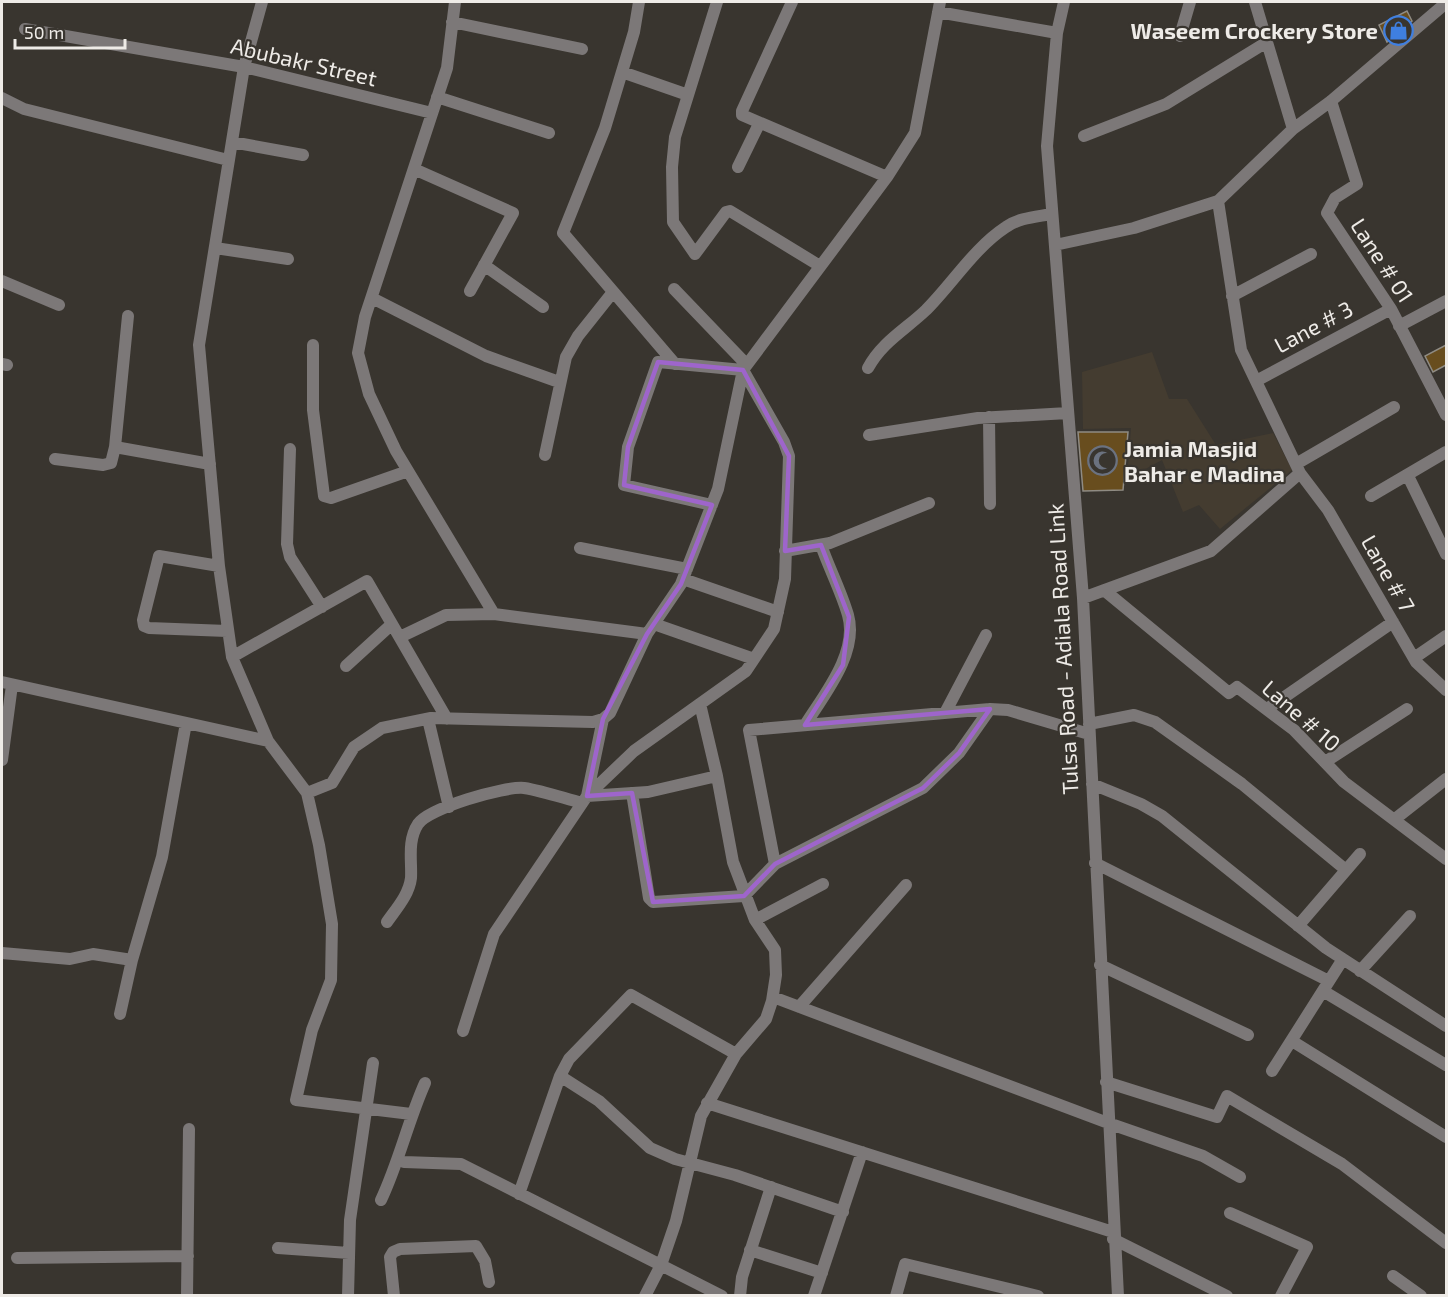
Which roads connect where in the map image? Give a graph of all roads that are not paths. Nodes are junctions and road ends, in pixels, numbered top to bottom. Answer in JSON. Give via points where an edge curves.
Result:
{"nodes":[{"id":1,"x":262,"y":2,"type":"edge"},
{"id":2,"x":455,"y":2,"type":"edge"},
{"id":3,"x":639,"y":2,"type":"edge"},
{"id":4,"x":717,"y":2,"type":"edge"},
{"id":5,"x":792,"y":2,"type":"edge"},
{"id":6,"x":1064,"y":2,"type":"edge"},
{"id":7,"x":1190,"y":2,"type":"edge"},
{"id":8,"x":1255,"y":2,"type":"edge"},
{"id":9,"x":1446,"y":3,"type":"edge"},
{"id":10,"x":939,"y":7,"type":"edge"},
{"id":11,"x":452,"y":22,"type":"junction"},
{"id":12,"x":25,"y":29,"type":"dead end"},
{"id":13,"x":1057,"y":33,"type":"junction"},
{"id":14,"x":1180,"y":36,"type":"dead end"},
{"id":15,"x":1267,"y":42,"type":"junction"},
{"id":16,"x":582,"y":49,"type":"dead end"},
{"id":17,"x":244,"y":67,"type":"junction"},
{"id":18,"x":622,"y":72,"type":"junction"},
{"id":19,"x":688,"y":95,"type":"junction"},
{"id":20,"x":437,"y":97,"type":"junction"},
{"id":21,"x":2,"y":98,"type":"edge"},
{"id":22,"x":1331,"y":101,"type":"junction"},
{"id":23,"x":432,"y":112,"type":"junction"},
{"id":24,"x":759,"y":124,"type":"junction"},
{"id":25,"x":1293,"y":129,"type":"junction"},
{"id":26,"x":549,"y":133,"type":"dead end"},
{"id":27,"x":1084,"y":136,"type":"dead end"},
{"id":28,"x":232,"y":142,"type":"junction"},
{"id":29,"x":303,"y":154,"type":"dead end"},
{"id":30,"x":228,"y":160,"type":"junction"},
{"id":31,"x":738,"y":167,"type":"dead end"},
{"id":32,"x":414,"y":169,"type":"junction"},
{"id":33,"x":887,"y":177,"type":"junction"},
{"id":34,"x":1218,"y":201,"type":"junction"},
{"id":35,"x":1050,"y":214,"type":"junction"},
{"id":36,"x":1055,"y":245,"type":"junction"},
{"id":37,"x":215,"y":248,"type":"junction"},
{"id":38,"x":1311,"y":254,"type":"dead end"},
{"id":39,"x":288,"y":259,"type":"dead end"},
{"id":40,"x":484,"y":266,"type":"junction"},
{"id":41,"x":820,"y":266,"type":"junction"},
{"id":42,"x":2,"y":281,"type":"edge"},
{"id":43,"x":674,"y":289,"type":"dead end"},
{"id":44,"x":470,"y":291,"type":"dead end"},
{"id":45,"x":613,"y":292,"type":"junction"},
{"id":46,"x":1232,"y":296,"type":"junction"},
{"id":47,"x":372,"y":298,"type":"junction"},
{"id":48,"x":1446,"y":301,"type":"edge"},
{"id":49,"x":59,"y":305,"type":"dead end"},
{"id":50,"x":543,"y":307,"type":"dead end"},
{"id":51,"x":1390,"y":309,"type":"junction"},
{"id":52,"x":128,"y":316,"type":"dead end"},
{"id":53,"x":1400,"y":326,"type":"junction"},
{"id":54,"x":314,"y":345,"type":"dead end"},
{"id":55,"x":675,"y":364,"type":"junction"},
{"id":56,"x":744,"y":367,"type":"junction"},
{"id":57,"x":868,"y":368,"type":"dead end"},
{"id":58,"x":1256,"y":381,"type":"junction"},
{"id":59,"x":559,"y":382,"type":"junction"},
{"id":60,"x":1443,"y":402,"type":"edge"},
{"id":61,"x":1394,"y":407,"type":"dead end"},
{"id":62,"x":1068,"y":413,"type":"junction"},
{"id":63,"x":1446,"y":415,"type":"edge"},
{"id":64,"x":989,"y":417,"type":"junction"},
{"id":65,"x":869,"y":435,"type":"dead end"},
{"id":66,"x":116,"y":447,"type":"junction"},
{"id":67,"x":290,"y":449,"type":"dead end"},
{"id":68,"x":1446,"y":452,"type":"edge"},
{"id":69,"x":545,"y":455,"type":"dead end"},
{"id":70,"x":55,"y":459,"type":"dead end"},
{"id":71,"x":210,"y":464,"type":"junction"},
{"id":72,"x":1298,"y":469,"type":"junction"},
{"id":73,"x":408,"y":471,"type":"junction"},
{"id":74,"x":1408,"y":476,"type":"junction"},
{"id":75,"x":1371,"y":496,"type":"dead end"},
{"id":76,"x":929,"y":503,"type":"dead end"},
{"id":77,"x":990,"y":504,"type":"dead end"},
{"id":78,"x":712,"y":505,"type":"junction"},
{"id":79,"x":821,"y":545,"type":"junction"},
{"id":80,"x":580,"y":549,"type":"dead end"},
{"id":81,"x":785,"y":551,"type":"junction"},
{"id":82,"x":1446,"y":554,"type":"edge"},
{"id":83,"x":219,"y":566,"type":"junction"},
{"id":84,"x":685,"y":574,"type":"junction"},
{"id":85,"x":1104,"y":590,"type":"junction"},
{"id":86,"x":1083,"y":598,"type":"junction"},
{"id":87,"x":322,"y":607,"type":"junction"},
{"id":88,"x":778,"y":612,"type":"junction"},
{"id":89,"x":494,"y":614,"type":"junction"},
{"id":90,"x":1393,"y":622,"type":"junction"},
{"id":91,"x":392,"y":624,"type":"junction"},
{"id":92,"x":651,"y":629,"type":"junction"},
{"id":93,"x":227,"y":632,"type":"junction"},
{"id":94,"x":986,"y":635,"type":"dead end"},
{"id":95,"x":1446,"y":636,"type":"edge"},
{"id":96,"x":400,"y":637,"type":"junction"},
{"id":97,"x":232,"y":657,"type":"junction"},
{"id":98,"x":754,"y":658,"type":"junction"},
{"id":99,"x":1414,"y":658,"type":"junction"},
{"id":100,"x":346,"y":666,"type":"dead end"},
{"id":101,"x":7,"y":683,"type":"edge"},
{"id":102,"x":1446,"y":690,"type":"edge"},
{"id":103,"x":700,"y":704,"type":"junction"},
{"id":104,"x":990,"y":709,"type":"junction"},
{"id":105,"x":1267,"y":709,"type":"junction"},
{"id":106,"x":1407,"y":710,"type":"dead end"},
{"id":107,"x":945,"y":713,"type":"junction"},
{"id":108,"x":603,"y":718,"type":"junction"},
{"id":109,"x":428,"y":719,"type":"junction"},
{"id":110,"x":447,"y":719,"type":"junction"},
{"id":111,"x":186,"y":723,"type":"junction"},
{"id":112,"x":805,"y":725,"type":"junction"},
{"id":113,"x":1089,"y":729,"type":"junction"},
{"id":114,"x":268,"y":741,"type":"junction"},
{"id":115,"x":2,"y":760,"type":"edge"},
{"id":116,"x":1325,"y":762,"type":"junction"},
{"id":117,"x":717,"y":776,"type":"junction"},
{"id":118,"x":1446,"y":779,"type":"edge"},
{"id":119,"x":1092,"y":784,"type":"junction"},
{"id":120,"x":307,"y":793,"type":"junction"},
{"id":121,"x":632,"y":793,"type":"junction"},
{"id":122,"x":584,"y":799,"type":"junction"},
{"id":123,"x":449,"y":807,"type":"junction"},
{"id":124,"x":1395,"y":819,"type":"junction"},
{"id":125,"x":1360,"y":854,"type":"dead end"},
{"id":126,"x":1446,"y":859,"type":"edge"},
{"id":127,"x":1095,"y":863,"type":"junction"},
{"id":128,"x":775,"y":864,"type":"junction"},
{"id":129,"x":1346,"y":870,"type":"junction"},
{"id":130,"x":823,"y":884,"type":"dead end"},
{"id":131,"x":906,"y":885,"type":"dead end"},
{"id":132,"x":744,"y":896,"type":"junction"},
{"id":133,"x":1410,"y":916,"type":"dead end"},
{"id":134,"x":754,"y":920,"type":"junction"},
{"id":135,"x":387,"y":922,"type":"dead end"},
{"id":136,"x":1298,"y":926,"type":"junction"},
{"id":137,"x":2,"y":953,"type":"edge"},
{"id":138,"x":1343,"y":959,"type":"junction"},
{"id":139,"x":132,"y":960,"type":"junction"},
{"id":140,"x":1100,"y":965,"type":"junction"},
{"id":141,"x":1360,"y":971,"type":"junction"},
{"id":142,"x":1326,"y":986,"type":"junction"},
{"id":143,"x":773,"y":997,"type":"junction"},
{"id":144,"x":799,"y":1007,"type":"junction"},
{"id":145,"x":120,"y":1014,"type":"dead end"},
{"id":146,"x":1446,"y":1026,"type":"edge"},
{"id":147,"x":463,"y":1031,"type":"dead end"},
{"id":148,"x":1248,"y":1035,"type":"dead end"},
{"id":149,"x":1292,"y":1041,"type":"junction"},
{"id":150,"x":736,"y":1054,"type":"junction"},
{"id":151,"x":373,"y":1063,"type":"dead end"},
{"id":152,"x":1446,"y":1065,"type":"edge"},
{"id":153,"x":1272,"y":1071,"type":"dead end"},
{"id":154,"x":561,"y":1076,"type":"junction"},
{"id":155,"x":1106,"y":1082,"type":"junction"},
{"id":156,"x":425,"y":1083,"type":"dead end"},
{"id":157,"x":707,"y":1103,"type":"junction"},
{"id":158,"x":366,"y":1108,"type":"junction"},
{"id":159,"x":411,"y":1114,"type":"junction"},
{"id":160,"x":1108,"y":1123,"type":"junction"},
{"id":161,"x":189,"y":1130,"type":"dead end"},
{"id":162,"x":1446,"y":1137,"type":"edge"},
{"id":163,"x":862,"y":1152,"type":"junction"},
{"id":164,"x":404,"y":1162,"type":"dead end"},
{"id":165,"x":689,"y":1162,"type":"junction"},
{"id":166,"x":1240,"y":1177,"type":"dead end"},
{"id":167,"x":771,"y":1187,"type":"junction"},
{"id":168,"x":519,"y":1194,"type":"junction"},
{"id":169,"x":381,"y":1200,"type":"dead end"},
{"id":170,"x":843,"y":1212,"type":"junction"},
{"id":171,"x":1230,"y":1213,"type":"dead end"},
{"id":172,"x":1113,"y":1235,"type":"junction"},
{"id":173,"x":1446,"y":1243,"type":"edge"},
{"id":174,"x":278,"y":1248,"type":"dead end"},
{"id":175,"x":750,"y":1250,"type":"junction"},
{"id":176,"x":349,"y":1253,"type":"junction"},
{"id":177,"x":188,"y":1256,"type":"junction"},
{"id":178,"x":17,"y":1258,"type":"dead end"},
{"id":179,"x":662,"y":1265,"type":"junction"},
{"id":180,"x":822,"y":1273,"type":"junction"},
{"id":181,"x":1393,"y":1276,"type":"dead end"},
{"id":182,"x":489,"y":1282,"type":"dead end"},
{"id":183,"x":187,"y":1296,"type":"edge"},
{"id":184,"x":348,"y":1296,"type":"edge"},
{"id":185,"x":394,"y":1296,"type":"edge"},
{"id":186,"x":645,"y":1296,"type":"edge"},
{"id":187,"x":722,"y":1296,"type":"edge"},
{"id":188,"x":740,"y":1296,"type":"edge"},
{"id":189,"x":814,"y":1296,"type":"edge"},
{"id":190,"x":896,"y":1296,"type":"edge"},
{"id":191,"x":1038,"y":1296,"type":"edge"},
{"id":192,"x":1118,"y":1296,"type":"edge"},
{"id":193,"x":1227,"y":1296,"type":"edge"},
{"id":194,"x":1281,"y":1296,"type":"edge"},
{"id":195,"x":1421,"y":1296,"type":"edge"}],
"edges":[{"from":1,"to":17,"type":"street"},
{"from":2,"to":11,"type":"street"},
{"from":3,"to":18,"type":"street"},
{"from":4,"to":19,"type":"street"},
{"from":5,"to":24,"type":"street","via":[[742,111],[744,117]]},
{"from":6,"to":13,"type":"street","name":"Tulsa Road - Adiala Road Link"},
{"from":7,"to":14,"type":"street"},
{"from":8,"to":15,"type":"street"},
{"from":9,"to":22,"type":"street"},
{"from":10,"to":13,"type":"street"},
{"from":10,"to":33,"type":"street","via":[[915,133]]},
{"from":11,"to":16,"type":"street"},
{"from":11,"to":20,"type":"street","via":[[447,68]]},
{"from":12,"to":17,"type":"street","name":"Abubakr Street"},
{"from":13,"to":35,"type":"street","name":"Tulsa Road - Adiala Road Link","via":[[1047,146]]},
{"from":15,"to":25,"type":"street"},
{"from":15,"to":27,"type":"street","via":[[1166,104]]},
{"from":17,"to":23,"type":"street","name":"Abubakr Street"},
{"from":17,"to":28,"type":"street"},
{"from":18,"to":19,"type":"street"},
{"from":18,"to":45,"type":"street","via":[[605,128],[563,233]]},
{"from":19,"to":41,"type":"street","via":[[675,137],[671,189],[673,222],[695,254],[730,211]]},
{"from":20,"to":23,"type":"street"},
{"from":20,"to":26,"type":"street"},
{"from":21,"to":30,"type":"street","via":[[24,109]]},
{"from":22,"to":25,"type":"street"},
{"from":22,"to":51,"type":"street","name":"Lane # 01","via":[[1357,184],[1335,198],[1327,213]]},
{"from":23,"to":32,"type":"street"},
{"from":24,"to":31,"type":"street"},
{"from":24,"to":33,"type":"street"},
{"from":25,"to":34,"type":"street"},
{"from":28,"to":29,"type":"street"},
{"from":28,"to":30,"type":"street"},
{"from":30,"to":37,"type":"street"},
{"from":32,"to":40,"type":"street","via":[[511,210],[512,216]]},
{"from":32,"to":47,"type":"street"},
{"from":33,"to":41,"type":"street"},
{"from":34,"to":36,"type":"street","via":[[1134,228]]},
{"from":34,"to":46,"type":"street","name":"Lane # 7"},
{"from":35,"to":36,"type":"street","name":"Tulsa Road - Adiala Road Link"},
{"from":35,"to":57,"type":"street","via":[[1007,226],[983,246],[927,310],[882,346]]},
{"from":36,"to":62,"type":"street","name":"Tulsa Road - Adiala Road Link"},
{"from":37,"to":39,"type":"street"},
{"from":37,"to":71,"type":"street","via":[[199,345]]},
{"from":38,"to":46,"type":"street"},
{"from":40,"to":44,"type":"street"},
{"from":40,"to":50,"type":"street"},
{"from":41,"to":56,"type":"street"},
{"from":42,"to":49,"type":"street"},
{"from":43,"to":56,"type":"street"},
{"from":45,"to":55,"type":"street"},
{"from":45,"to":59,"type":"street","via":[[578,336],[566,357]]},
{"from":46,"to":58,"type":"street","name":"Lane # 7","via":[[1241,350]]},
{"from":47,"to":59,"type":"street","via":[[486,356]]},
{"from":47,"to":73,"type":"street","via":[[358,353],[369,394]]},
{"from":48,"to":53,"type":"street"},
{"from":51,"to":53,"type":"street","name":"Lane # 01"},
{"from":51,"to":58,"type":"street","name":"Lane # 3"},
{"from":52,"to":66,"type":"street"},
{"from":53,"to":60,"type":"street","name":"Lane # 01"},
{"from":54,"to":73,"type":"street","via":[[313,410],[324,496],[331,498]]},
{"from":55,"to":56,"type":"street"},
{"from":55,"to":78,"type":"street","via":[[658,362],[628,447],[624,485]]},
{"from":56,"to":78,"type":"street"},
{"from":56,"to":81,"type":"street","via":[[789,456]]},
{"from":58,"to":72,"type":"street","name":"Lane # 7"},
{"from":59,"to":69,"type":"street"},
{"from":60,"to":63,"type":"street","name":"Lane # 01"},
{"from":61,"to":72,"type":"street"},
{"from":62,"to":64,"type":"street"},
{"from":62,"to":86,"type":"street","name":"Tulsa Road - Adiala Road Link"},
{"from":64,"to":65,"type":"street"},
{"from":64,"to":77,"type":"street"},
{"from":66,"to":70,"type":"street","via":[[111,463],[103,465]]},
{"from":66,"to":71,"type":"street"},
{"from":67,"to":87,"type":"street","via":[[288,551]]},
{"from":68,"to":74,"type":"street"},
{"from":71,"to":83,"type":"street"},
{"from":72,"to":85,"type":"street","via":[[1211,551]]},
{"from":72,"to":90,"type":"street","name":"Lane # 7","via":[[1328,510]]},
{"from":73,"to":89,"type":"street"},
{"from":74,"to":75,"type":"street"},
{"from":74,"to":82,"type":"street"},
{"from":76,"to":79,"type":"street"},
{"from":78,"to":84,"type":"street"},
{"from":79,"to":81,"type":"street"},
{"from":79,"to":112,"type":"street","via":[[849,617],[849,632],[843,665]]},
{"from":80,"to":84,"type":"street"},
{"from":81,"to":88,"type":"street"},
{"from":83,"to":93,"type":"street"},
{"from":83,"to":93,"type":"street","via":[[159,556],[143,620],[148,628]]},
{"from":84,"to":88,"type":"street"},
{"from":84,"to":92,"type":"street"},
{"from":85,"to":86,"type":"street"},
{"from":85,"to":105,"type":"street","name":"Lane # 10","via":[[1229,693],[1237,687]]},
{"from":86,"to":113,"type":"street","name":"Tulsa Road - Adiala Road Link"},
{"from":87,"to":91,"type":"street","via":[[367,581]]},
{"from":87,"to":97,"type":"street"},
{"from":88,"to":98,"type":"street","via":[[774,629]]},
{"from":89,"to":92,"type":"street"},
{"from":89,"to":96,"type":"street","via":[[446,615]]},
{"from":90,"to":99,"type":"street","name":"Lane # 7"},
{"from":90,"to":105,"type":"street"},
{"from":91,"to":96,"type":"street"},
{"from":91,"to":100,"type":"street"},
{"from":92,"to":98,"type":"street"},
{"from":92,"to":108,"type":"street","via":[[610,713]]},
{"from":93,"to":97,"type":"street"},
{"from":94,"to":107,"type":"street"},
{"from":95,"to":99,"type":"street"},
{"from":96,"to":110,"type":"street"},
{"from":97,"to":114,"type":"street"},
{"from":98,"to":103,"type":"street","via":[[746,671]]},
{"from":99,"to":102,"type":"street","name":"Lane # 7"},
{"from":101,"to":111,"type":"street"},
{"from":101,"to":115,"type":"street"},
{"from":103,"to":117,"type":"street"},
{"from":103,"to":122,"type":"street","via":[[634,751]]},
{"from":104,"to":107,"type":"street"},
{"from":104,"to":113,"type":"street"},
{"from":104,"to":128,"type":"street","via":[[959,753],[923,788]]},
{"from":105,"to":116,"type":"street","name":"Lane # 10"},
{"from":106,"to":116,"type":"street"},
{"from":107,"to":112,"type":"street"},
{"from":108,"to":110,"type":"street","via":[[593,722]]},
{"from":108,"to":122,"type":"street"},
{"from":109,"to":110,"type":"street"},
{"from":109,"to":120,"type":"street","via":[[382,728],[354,747],[332,783]]},
{"from":109,"to":123,"type":"street"},
{"from":111,"to":114,"type":"street"},
{"from":111,"to":139,"type":"street","via":[[162,856]]},
{"from":112,"to":128,"type":"street","via":[[749,730]]},
{"from":113,"to":119,"type":"street","name":"Tulsa Road - Adiala Road Link"},
{"from":113,"to":129,"type":"street","via":[[1134,715],[1155,722],[1242,784]]},
{"from":114,"to":120,"type":"street"},
{"from":116,"to":124,"type":"street","name":"Lane # 10","via":[[1344,782]]},
{"from":117,"to":121,"type":"street"},
{"from":117,"to":132,"type":"street","via":[[733,862]]},
{"from":118,"to":124,"type":"street"},
{"from":119,"to":127,"type":"street","name":"Tulsa Road - Adiala Road Link"},
{"from":119,"to":136,"type":"street","via":[[1162,816]]},
{"from":120,"to":158,"type":"street","via":[[332,924],[331,980],[312,1030],[296,1100]]},
{"from":121,"to":122,"type":"street"},
{"from":121,"to":132,"type":"street","via":[[649,898],[653,902]]},
{"from":122,"to":123,"type":"street","via":[[508,788]]},
{"from":122,"to":147,"type":"street","via":[[494,934]]},
{"from":123,"to":135,"type":"street","via":[[429,813],[417,825],[409,857],[411,880],[405,897]]},
{"from":124,"to":126,"type":"street","name":"Lane # 10"},
{"from":125,"to":129,"type":"street"},
{"from":127,"to":140,"type":"street","name":"Tulsa Road - Adiala Road Link"},
{"from":127,"to":142,"type":"street"},
{"from":128,"to":132,"type":"street"},
{"from":129,"to":136,"type":"street"},
{"from":130,"to":134,"type":"street"},
{"from":131,"to":144,"type":"street"},
{"from":132,"to":134,"type":"street"},
{"from":133,"to":141,"type":"street"},
{"from":134,"to":143,"type":"street","via":[[775,950]]},
{"from":136,"to":138,"type":"street"},
{"from":137,"to":139,"type":"street","via":[[70,959],[93,954]]},
{"from":138,"to":141,"type":"street"},
{"from":138,"to":142,"type":"street"},
{"from":139,"to":145,"type":"street"},
{"from":140,"to":148,"type":"street"},
{"from":140,"to":155,"type":"street","name":"Tulsa Road - Adiala Road Link"},
{"from":141,"to":146,"type":"street"},
{"from":142,"to":149,"type":"street"},
{"from":142,"to":152,"type":"street"},
{"from":143,"to":144,"type":"street"},
{"from":143,"to":150,"type":"street","via":[[766,1019]]},
{"from":144,"to":160,"type":"street"},
{"from":149,"to":153,"type":"street"},
{"from":149,"to":162,"type":"street"},
{"from":150,"to":154,"type":"street","via":[[632,995],[569,1059]]},
{"from":150,"to":157,"type":"street"},
{"from":151,"to":158,"type":"street"},
{"from":154,"to":165,"type":"street","via":[[599,1101],[650,1148]]},
{"from":154,"to":168,"type":"street"},
{"from":155,"to":160,"type":"street","name":"Tulsa Road - Adiala Road Link"},
{"from":155,"to":173,"type":"street","via":[[1217,1117],[1227,1096],[1342,1164]]},
{"from":156,"to":159,"type":"street"},
{"from":157,"to":163,"type":"street"},
{"from":157,"to":165,"type":"street"},
{"from":158,"to":159,"type":"street"},
{"from":158,"to":176,"type":"street"},
{"from":159,"to":169,"type":"street","via":[[393,1175]]},
{"from":160,"to":166,"type":"street","via":[[1203,1155]]},
{"from":160,"to":172,"type":"street","name":"Tulsa Road - Adiala Road Link"},
{"from":161,"to":177,"type":"street"},
{"from":163,"to":170,"type":"street"},
{"from":163,"to":172,"type":"street"},
{"from":164,"to":168,"type":"street","via":[[461,1164]]},
{"from":165,"to":167,"type":"street"},
{"from":165,"to":179,"type":"street"},
{"from":167,"to":170,"type":"street"},
{"from":167,"to":175,"type":"street"},
{"from":168,"to":179,"type":"street"},
{"from":170,"to":180,"type":"street"},
{"from":171,"to":194,"type":"street","via":[[1307,1247]]},
{"from":172,"to":192,"type":"street","name":"Tulsa Road - Adiala Road Link"},
{"from":172,"to":193,"type":"street"},
{"from":174,"to":176,"type":"street"},
{"from":175,"to":180,"type":"street"},
{"from":175,"to":188,"type":"street"},
{"from":176,"to":184,"type":"street"},
{"from":177,"to":178,"type":"street"},
{"from":177,"to":183,"type":"street"},
{"from":179,"to":186,"type":"street"},
{"from":179,"to":187,"type":"street"},
{"from":180,"to":189,"type":"street"},
{"from":181,"to":195,"type":"street"},
{"from":182,"to":185,"type":"street","via":[[485,1261],[476,1246],[400,1249],[390,1257]]},
{"from":190,"to":191,"type":"street","via":[[905,1264]]}]}
